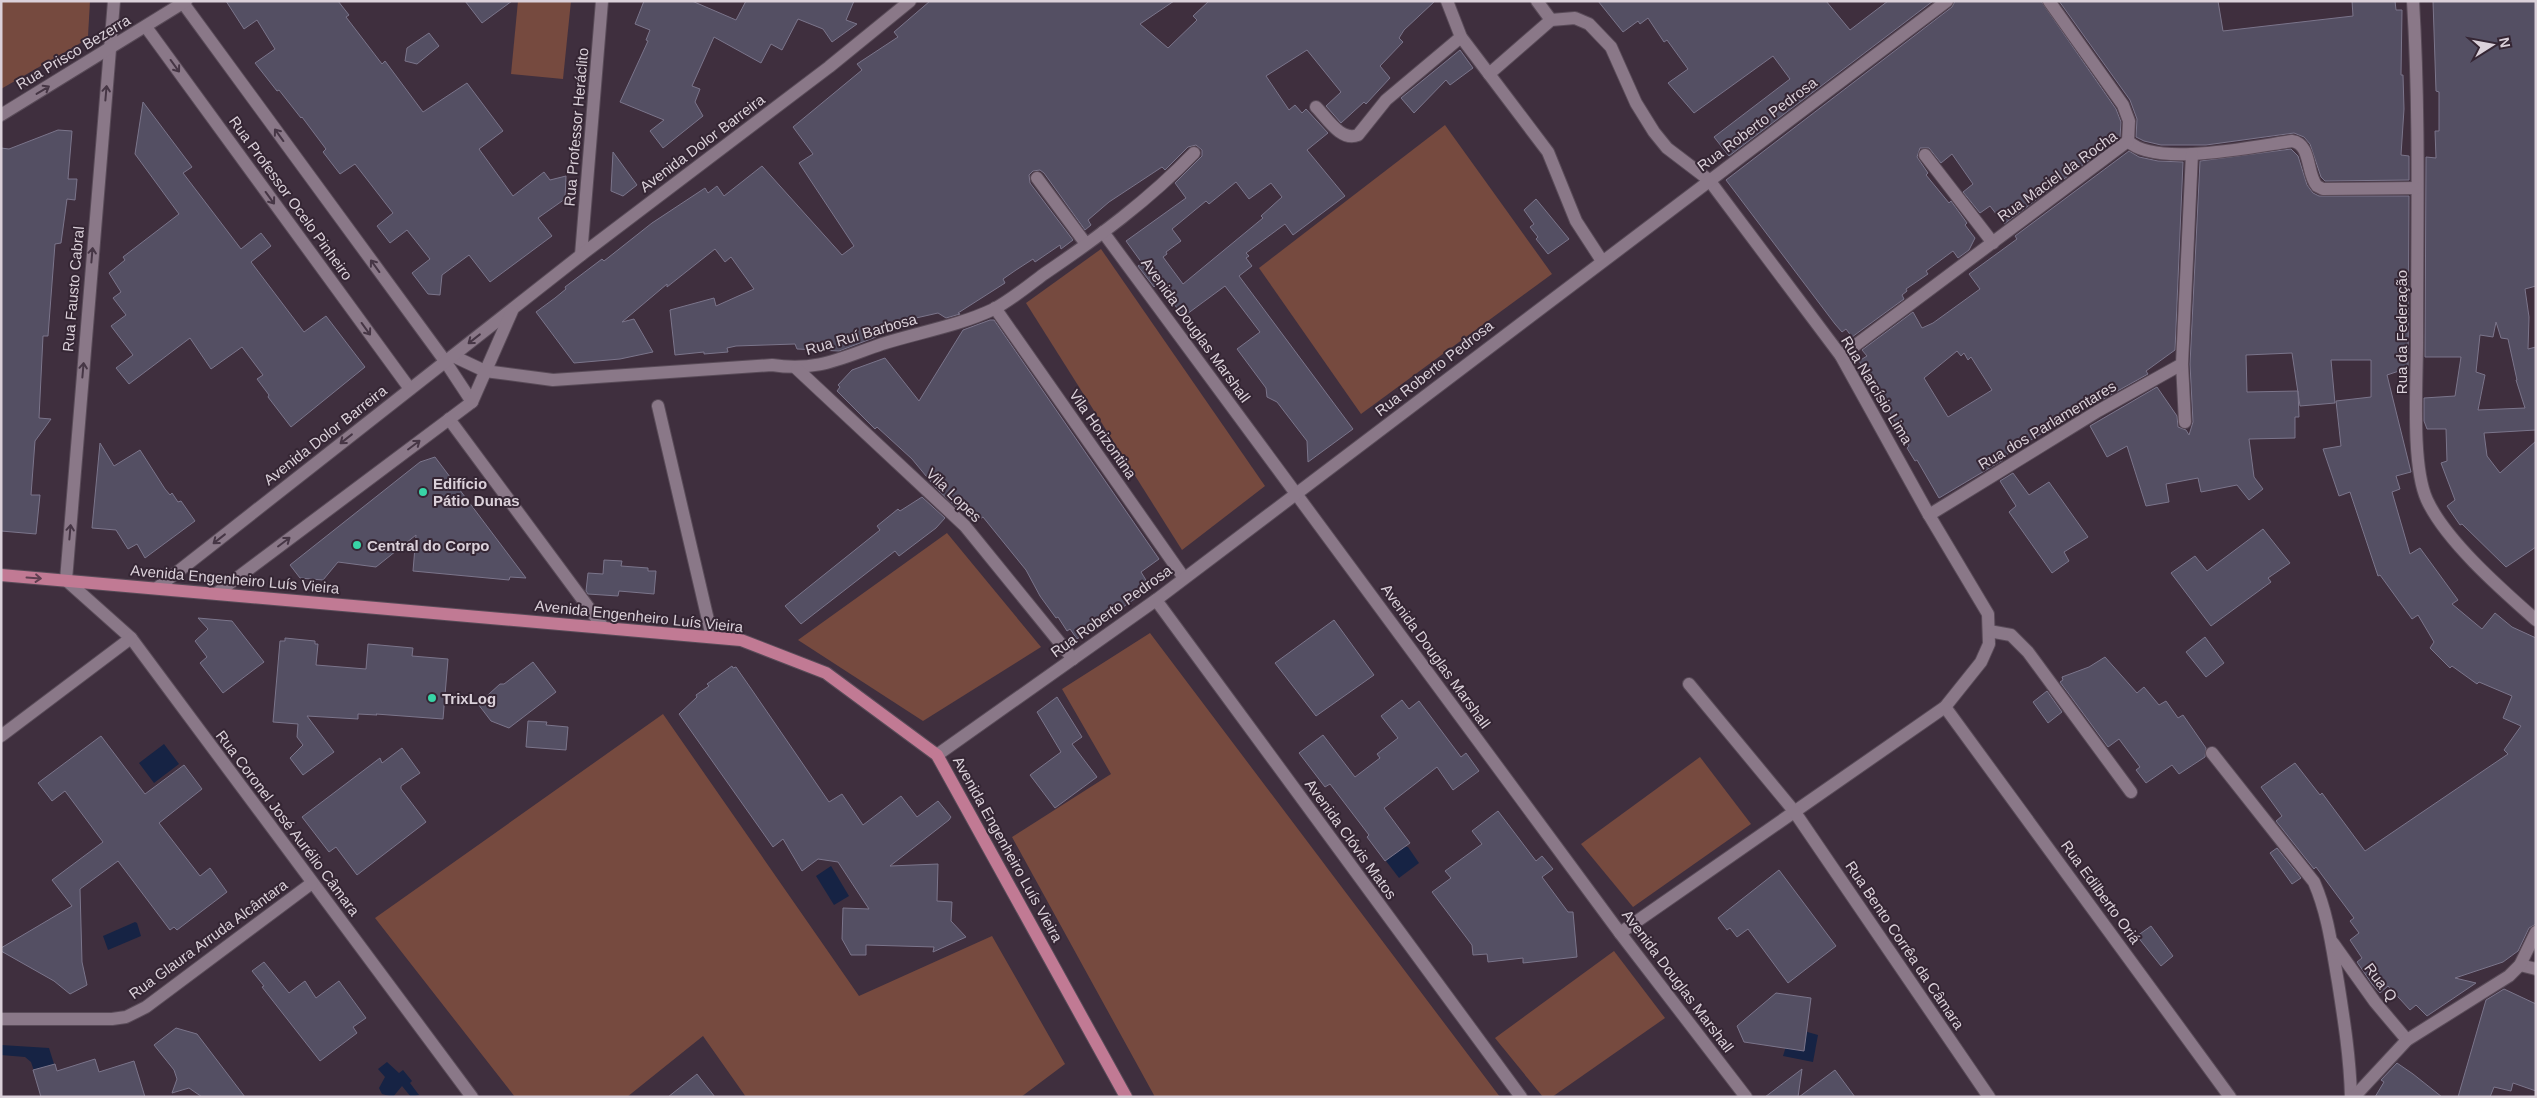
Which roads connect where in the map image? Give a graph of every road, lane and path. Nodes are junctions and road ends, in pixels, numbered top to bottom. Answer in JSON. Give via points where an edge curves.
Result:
{"nodes":[{"id":1,"x":114,"y":1,"type":"edge"},
{"id":2,"x":602,"y":1,"type":"edge"},
{"id":3,"x":910,"y":1,"type":"edge"},
{"id":4,"x":1447,"y":1,"type":"edge"},
{"id":5,"x":1536,"y":1,"type":"edge"},
{"id":6,"x":1947,"y":1,"type":"edge"},
{"id":7,"x":2049,"y":1,"type":"edge"},
{"id":8,"x":2413,"y":1,"type":"edge"},
{"id":9,"x":185,"y":2,"type":"edge"},
{"id":10,"x":897,"y":7,"type":"edge"},
{"id":11,"x":1551,"y":20,"type":"junction"},
{"id":12,"x":146,"y":27,"type":"junction"},
{"id":13,"x":1461,"y":37,"type":"junction"},
{"id":14,"x":109,"y":50,"type":"junction"},
{"id":15,"x":1490,"y":74,"type":"junction"},
{"id":16,"x":1316,"y":106,"type":"dead end"},
{"id":17,"x":1,"y":115,"type":"edge"},
{"id":18,"x":2128,"y":142,"type":"junction"},
{"id":19,"x":1194,"y":153,"type":"dead end"},
{"id":20,"x":2192,"y":154,"type":"junction"},
{"id":21,"x":1925,"y":155,"type":"dead end"},
{"id":22,"x":1037,"y":178,"type":"dead end"},
{"id":23,"x":1709,"y":180,"type":"junction"},
{"id":24,"x":2417,"y":188,"type":"junction"},
{"id":25,"x":1103,"y":232,"type":"junction"},
{"id":26,"x":1993,"y":243,"type":"junction"},
{"id":27,"x":1086,"y":244,"type":"junction"},
{"id":28,"x":581,"y":255,"type":"junction"},
{"id":29,"x":1602,"y":261,"type":"junction"},
{"id":30,"x":995,"y":308,"type":"junction"},
{"id":31,"x":513,"y":309,"type":"junction"},
{"id":32,"x":1841,"y":356,"type":"junction"},
{"id":33,"x":449,"y":359,"type":"junction"},
{"id":34,"x":2182,"y":364,"type":"junction"},
{"id":35,"x":797,"y":368,"type":"junction"},
{"id":36,"x":485,"y":371,"type":"junction"},
{"id":37,"x":410,"y":389,"type":"junction"},
{"id":38,"x":472,"y":402,"type":"junction"},
{"id":39,"x":658,"y":406,"type":"dead end"},
{"id":40,"x":449,"y":419,"type":"junction"},
{"id":41,"x":2185,"y":422,"type":"dead end"},
{"id":42,"x":1297,"y":494,"type":"junction"},
{"id":43,"x":1929,"y":515,"type":"junction"},
{"id":44,"x":1,"y":575,"type":"edge"},
{"id":45,"x":1184,"y":578,"type":"junction"},
{"id":46,"x":66,"y":580,"type":"junction"},
{"id":47,"x":158,"y":588,"type":"junction"},
{"id":48,"x":217,"y":593,"type":"junction"},
{"id":49,"x":1156,"y":600,"type":"junction"},
{"id":50,"x":2536,"y":620,"type":"edge"},
{"id":51,"x":603,"y":627,"type":"junction"},
{"id":52,"x":1989,"y":631,"type":"junction"},
{"id":53,"x":712,"y":637,"type":"junction"},
{"id":54,"x":130,"y":638,"type":"junction"},
{"id":55,"x":1073,"y":659,"type":"junction"},
{"id":56,"x":1689,"y":684,"type":"dead end"},
{"id":57,"x":1945,"y":707,"type":"junction"},
{"id":58,"x":1,"y":736,"type":"edge"},
{"id":59,"x":2212,"y":754,"type":"dead end"},
{"id":60,"x":937,"y":755,"type":"junction"},
{"id":61,"x":2132,"y":792,"type":"dead end"},
{"id":62,"x":1794,"y":812,"type":"junction"},
{"id":63,"x":312,"y":883,"type":"junction"},
{"id":64,"x":2536,"y":932,"type":"edge"},
{"id":65,"x":1620,"y":933,"type":"junction"},
{"id":66,"x":2331,"y":941,"type":"junction"},
{"id":67,"x":2520,"y":965,"type":"junction"},
{"id":68,"x":2536,"y":969,"type":"edge"},
{"id":69,"x":1,"y":1019,"type":"edge"},
{"id":70,"x":2407,"y":1040,"type":"junction"},
{"id":71,"x":472,"y":1097,"type":"edge"},
{"id":72,"x":1126,"y":1097,"type":"edge"},
{"id":73,"x":1521,"y":1097,"type":"edge"},
{"id":74,"x":1746,"y":1097,"type":"edge"},
{"id":75,"x":1989,"y":1097,"type":"edge"},
{"id":76,"x":2230,"y":1097,"type":"edge"},
{"id":77,"x":2352,"y":1097,"type":"edge"}],
"edges":[{"from":1,"to":14,"type":"street","name":"Rua Fausto Cabral"},
{"from":2,"to":28,"type":"street","name":"Rua Professor Heráclito"},
{"from":3,"to":10,"type":"street","name":"Avenida Dolor Barreira"},
{"from":4,"to":13,"type":"street"},
{"from":5,"to":11,"type":"street"},
{"from":6,"to":23,"type":"street","name":"Rua Roberto Pedrosa"},
{"from":7,"to":18,"type":"street","via":[[2123,105],[2129,121]]},
{"from":8,"to":24,"type":"street","name":"Rua da Federação","via":[[2418,83]]},
{"from":9,"to":12,"type":"street","name":"Rua Prisco Bezerra"},
{"from":33,"to":9,"type":"street","name":"Rua Professor Ocelo Pinheiro","one_way":true},
{"from":10,"to":28,"type":"street","name":"Avenida Dolor Barreira","via":[[829,67]]},
{"from":11,"to":15,"type":"street"},
{"from":11,"to":23,"type":"street","name":"Rua Narcísio Lima","via":[[1575,18],[1603,37],[1616,55],[1636,103],[1654,132],[1667,148]]},
{"from":12,"to":14,"type":"street","name":"Rua Prisco Bezerra"},
{"from":12,"to":37,"type":"street","name":"Rua Professor Ocelo Pinheiro","one_way":true},
{"from":13,"to":15,"type":"street"},
{"from":13,"to":16,"type":"street","via":[[1386,100],[1358,135],[1344,136]]},
{"from":17,"to":14,"type":"street","name":"Rua Prisco Bezerra","one_way":true},
{"from":46,"to":14,"type":"street","name":"Rua Fausto Cabral","one_way":true},
{"from":15,"to":29,"type":"street","via":[[1548,152],[1576,221]]},
{"from":18,"to":20,"type":"street","name":"Rua Maciel da Rocha","via":[[2145,152]]},
{"from":18,"to":26,"type":"street","name":"Rua Maciel da Rocha"},
{"from":19,"to":25,"type":"street","name":"Rua Ruí Barbosa","via":[[1163,184]]},
{"from":20,"to":24,"type":"street","name":"Rua Maciel da Rocha","via":[[2292,141],[2303,146],[2310,173],[2317,186],[2323,189]]},
{"from":20,"to":34,"type":"street"},
{"from":21,"to":26,"type":"street"},
{"from":22,"to":27,"type":"street"},
{"from":23,"to":29,"type":"street","name":"Rua Roberto Pedrosa"},
{"from":23,"to":32,"type":"street","name":"Rua Narcísio Lima"},
{"from":24,"to":50,"type":"street","name":"Rua da Federação","via":[[2417,390],[2421,480],[2438,520]]},
{"from":25,"to":27,"type":"street","name":"Rua Ruí Barbosa"},
{"from":25,"to":42,"type":"street","name":"Avenida Douglas Marshall"},
{"from":26,"to":32,"type":"street","name":"Rua Maciel da Rocha"},
{"from":27,"to":30,"type":"street","name":"Rua Ruí Barbosa"},
{"from":28,"to":31,"type":"street","name":"Avenida Dolor Barreira"},
{"from":29,"to":42,"type":"street","name":"Rua Roberto Pedrosa"},
{"from":30,"to":35,"type":"street","name":"Rua Ruí Barbosa","via":[[938,330],[882,344],[839,360]]},
{"from":30,"to":45,"type":"street","name":"Vila Horizontina"},
{"from":31,"to":33,"type":"street","name":"Avenida Dolor Barreira","one_way":true},
{"from":31,"to":36,"type":"street","name":"Avenida Dolor Barreira"},
{"from":32,"to":43,"type":"street","name":"Rua Narcísio Lima"},
{"from":33,"to":36,"type":"street","name":"Rua Ruí Barbosa"},
{"from":33,"to":37,"type":"street","name":"Avenida Dolor Barreira"},
{"from":33,"to":38,"type":"street","name":"Rua Professor Ocelo Pinheiro"},
{"from":34,"to":41,"type":"street"},
{"from":34,"to":43,"type":"street","name":"Rua dos Parlamentares","via":[[2098,411]]},
{"from":35,"to":36,"type":"street","name":"Rua Ruí Barbosa","via":[[772,365],[553,380]]},
{"from":35,"to":55,"type":"street","name":"Vila Lopes","via":[[965,526]]},
{"from":36,"to":38,"type":"street","name":"Avenida Dolor Barreira"},
{"from":37,"to":47,"type":"street","name":"Avenida Dolor Barreira","one_way":true},
{"from":38,"to":40,"type":"street"},
{"from":39,"to":53,"type":"street"},
{"from":48,"to":40,"type":"street","one_way":true},
{"from":40,"to":51,"type":"street"},
{"from":42,"to":45,"type":"street","name":"Rua Roberto Pedrosa"},
{"from":42,"to":65,"type":"street","name":"Avenida Douglas Marshall"},
{"from":43,"to":52,"type":"street","name":"Rua Narcísio Lima","via":[[1988,614]]},
{"from":44,"to":46,"type":"main road","name":"Avenida Engenheiro Luís Vieira","one_way":true},
{"from":45,"to":49,"type":"street","name":"Rua Roberto Pedrosa"},
{"from":46,"to":47,"type":"main road","name":"Avenida Engenheiro Luís Vieira"},
{"from":46,"to":54,"type":"street","name":"Rua Coronel José Aurélio Câmara"},
{"from":47,"to":48,"type":"main road","name":"Avenida Engenheiro Luís Vieira"},
{"from":48,"to":51,"type":"main road","name":"Avenida Engenheiro Luís Vieira"},
{"from":49,"to":55,"type":"street","name":"Rua Roberto Pedrosa"},
{"from":49,"to":73,"type":"street","name":"Avenida Clóvis Matos"},
{"from":51,"to":53,"type":"main road","name":"Avenida Engenheiro Luís Vieira"},
{"from":52,"to":57,"type":"street","via":[[1981,662]]},
{"from":52,"to":61,"type":"street","via":[[2011,635],[2028,652]]},
{"from":53,"to":60,"type":"main road","name":"Avenida Engenheiro Luís Vieira","via":[[741,640],[826,674]]},
{"from":54,"to":58,"type":"street"},
{"from":54,"to":63,"type":"street","name":"Rua Coronel José Aurélio Câmara"},
{"from":55,"to":60,"type":"street","name":"Rua Roberto Pedrosa"},
{"from":56,"to":62,"type":"street","name":"Rua Bento Corrêa da Câmara"},
{"from":57,"to":62,"type":"street"},
{"from":57,"to":76,"type":"street","name":"Rua Edilberto Oriá"},
{"from":59,"to":66,"type":"street","via":[[2314,882],[2325,909]]},
{"from":60,"to":72,"type":"main road","name":"Avenida Engenheiro Luís Vieira"},
{"from":62,"to":65,"type":"street"},
{"from":62,"to":75,"type":"street","name":"Rua Bento Corrêa da Câmara"},
{"from":63,"to":69,"type":"street","name":"Rua Glaura Arruda Alcântara","via":[[134,1013],[112,1019]]},
{"from":63,"to":71,"type":"street","name":"Rua Coronel José Aurélio Câmara"},
{"from":64,"to":67,"type":"street"},
{"from":65,"to":74,"type":"street","name":"Avenida Douglas Marshall"},
{"from":66,"to":70,"type":"street","name":"Rua Q"},
{"from":66,"to":77,"type":"street"},
{"from":67,"to":68,"type":"street"},
{"from":67,"to":70,"type":"street","via":[[2509,976]]},
{"from":70,"to":77,"type":"street"}]}
